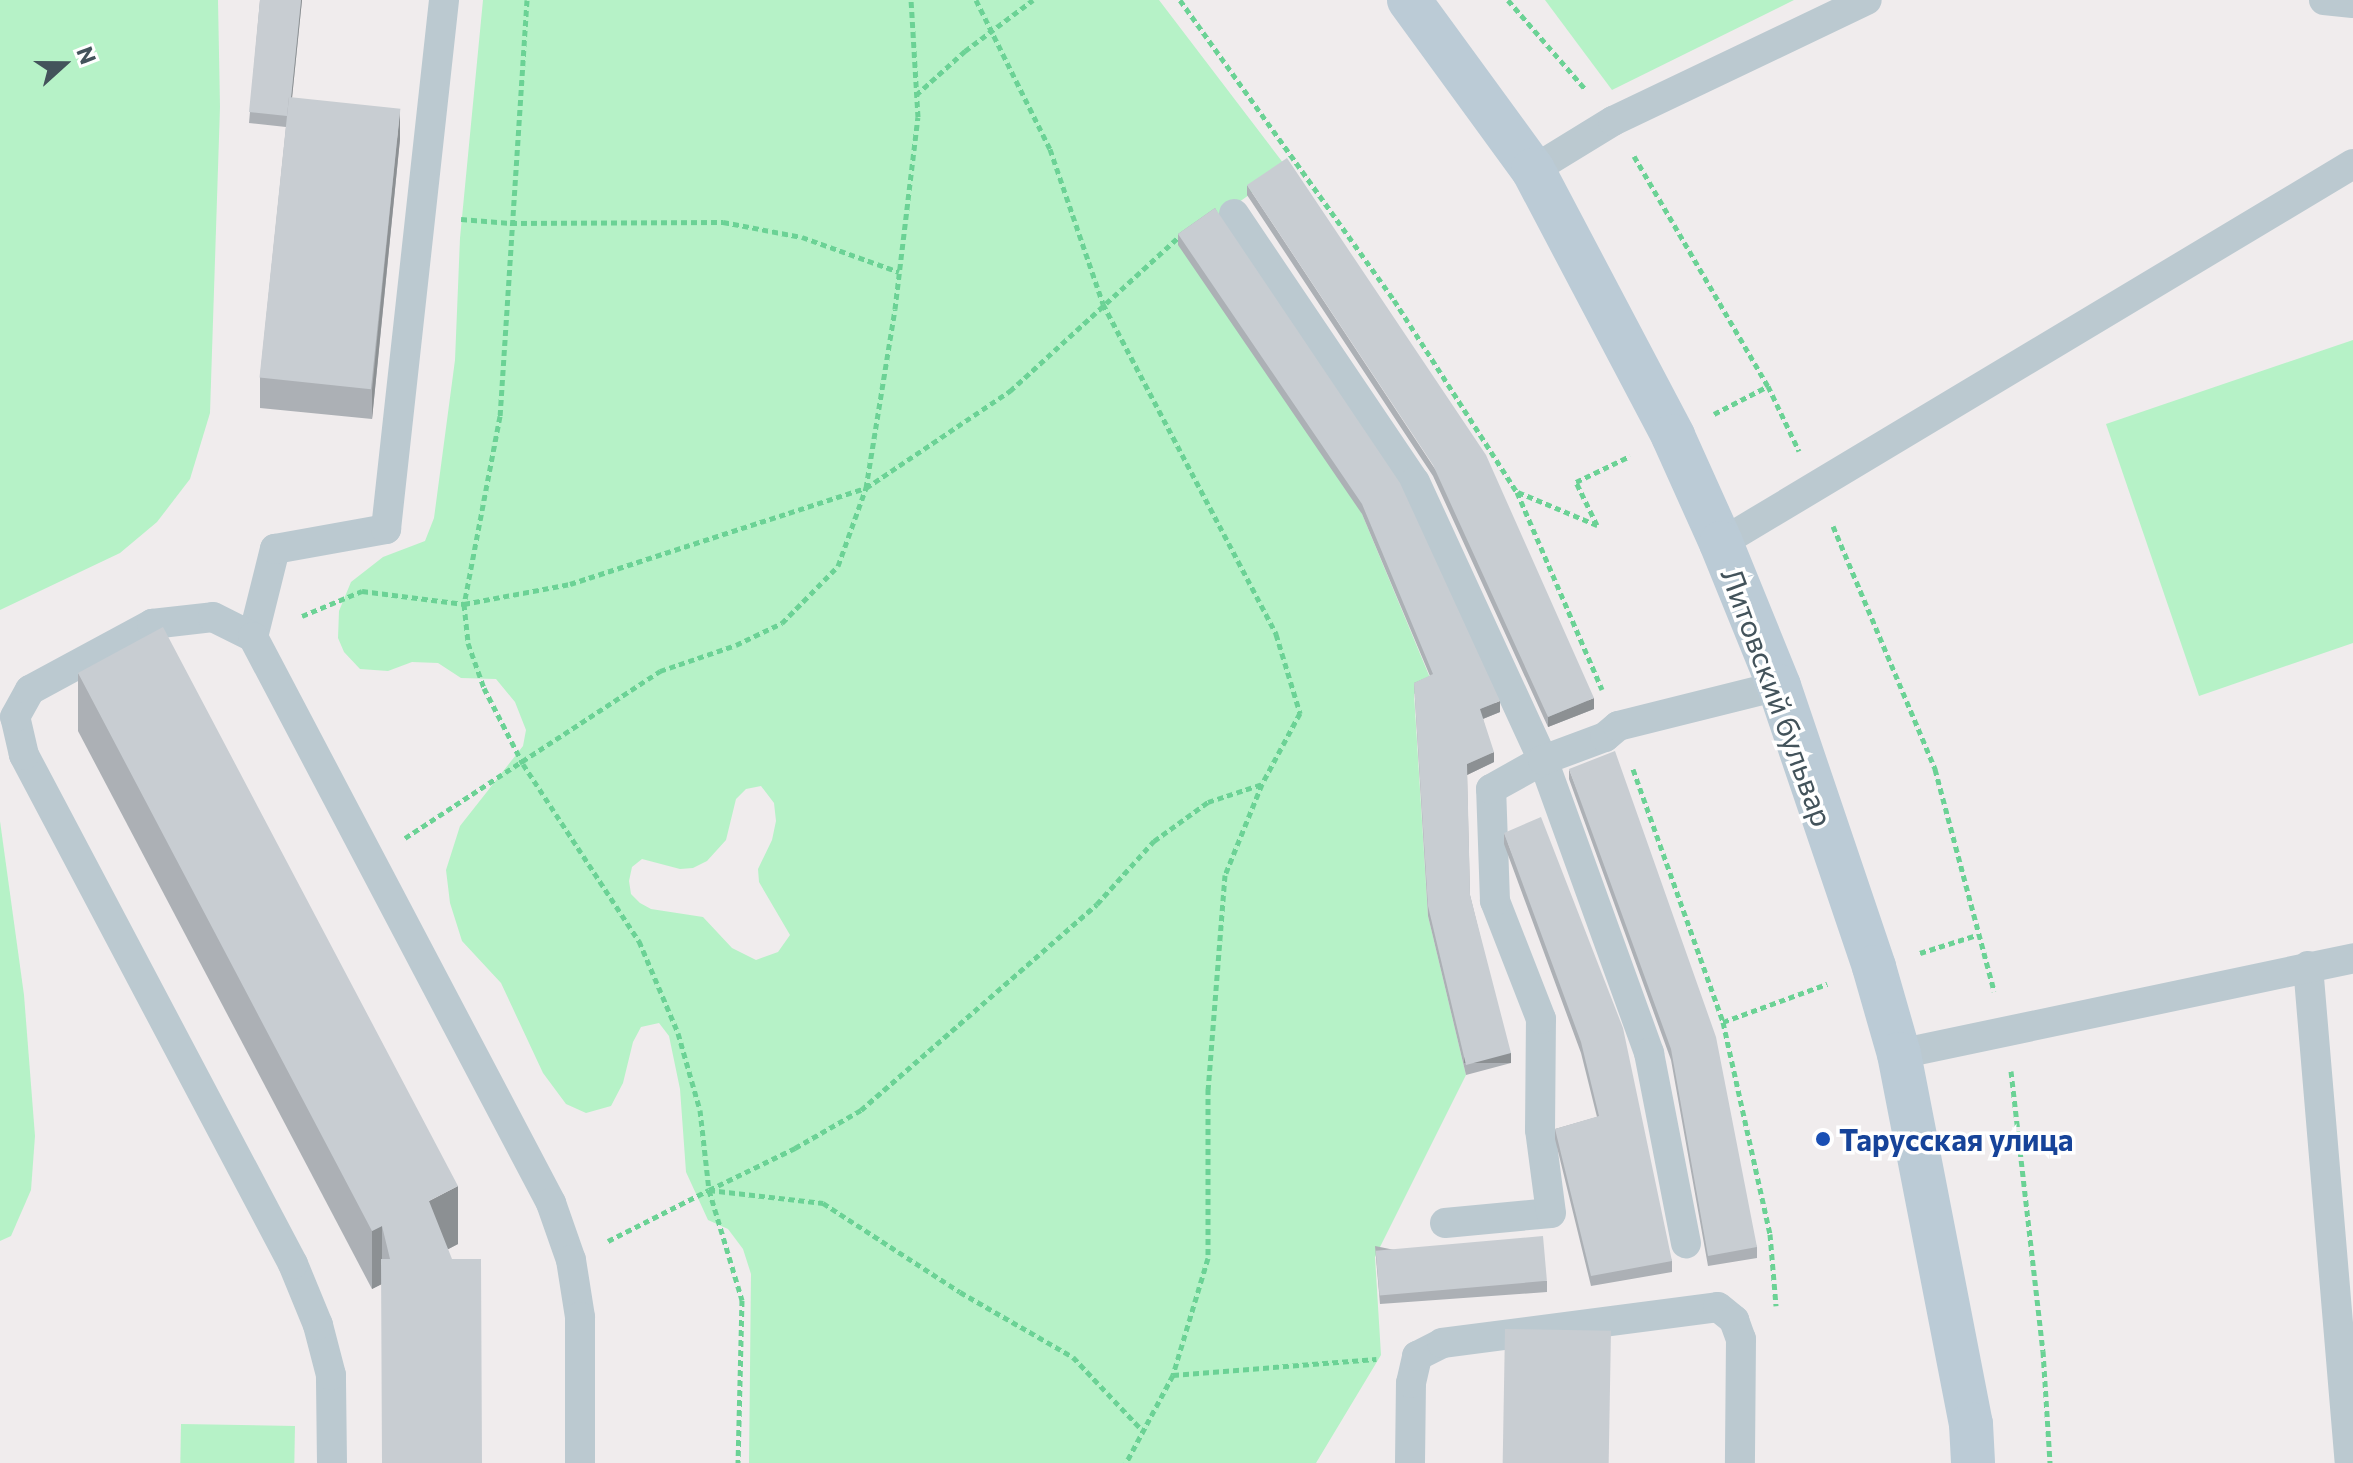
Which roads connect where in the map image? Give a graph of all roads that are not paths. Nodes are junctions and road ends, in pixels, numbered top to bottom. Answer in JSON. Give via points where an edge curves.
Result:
{"nodes":[{"id":1,"x":444,"y":0,"type":"edge"},
{"id":2,"x":1409,"y":0,"type":"edge"},
{"id":3,"x":1867,"y":0,"type":"edge"},
{"id":4,"x":2324,"y":0,"type":"edge"},
{"id":5,"x":2353,"y":3,"type":"edge"},
{"id":6,"x":2353,"y":164,"type":"edge"},
{"id":7,"x":1533,"y":170,"type":"junction"},
{"id":8,"x":1234,"y":214,"type":"dead end"},
{"id":9,"x":1721,"y":543,"type":"junction"},
{"id":10,"x":253,"y":637,"type":"junction"},
{"id":11,"x":1779,"y":686,"type":"junction"},
{"id":12,"x":1543,"y":760,"type":"junction"},
{"id":13,"x":2353,"y":958,"type":"edge"},
{"id":14,"x":2308,"y":966,"type":"junction"},
{"id":15,"x":1899,"y":1054,"type":"junction"},
{"id":16,"x":1445,"y":1223,"type":"dead end"},
{"id":17,"x":1686,"y":1243,"type":"dead end"},
{"id":18,"x":2349,"y":1373,"type":"edge"},
{"id":19,"x":332,"y":1463,"type":"edge"},
{"id":20,"x":580,"y":1463,"type":"edge"},
{"id":21,"x":1410,"y":1463,"type":"edge"},
{"id":22,"x":1740,"y":1463,"type":"edge"},
{"id":23,"x":1973,"y":1463,"type":"edge"},
{"id":24,"x":2350,"y":1463,"type":"edge"}],
"edges":[{"from":1,"to":10,"type":"lane","via":[[386,529],[275,549]]},
{"from":2,"to":7,"type":"main road","name":"Литовский бульвар"},
{"from":3,"to":7,"type":"lane","via":[[1613,121]]},
{"from":4,"to":5,"type":"lane"},
{"from":6,"to":9,"type":"lane"},
{"from":7,"to":9,"type":"main road","name":"Литовский бульвар","via":[[1673,436]]},
{"from":8,"to":12,"type":"lane","via":[[1415,482]]},
{"from":9,"to":11,"type":"main road","name":"Литовский бульвар"},
{"from":10,"to":19,"type":"lane","via":[[213,617],[152,624],[30,690],[15,717],[24,755],[293,1264],[331,1375]]},
{"from":10,"to":20,"type":"lane","via":[[551,1203],[571,1260],[580,1317]]},
{"from":11,"to":12,"type":"lane","via":[[1618,726],[1605,737]]},
{"from":11,"to":15,"type":"main road","name":"Литовский бульвар"},
{"from":12,"to":16,"type":"lane","via":[[1491,789],[1495,901],[1541,1019],[1540,1130],[1551,1213]]},
{"from":12,"to":17,"type":"lane","via":[[1649,1053]]},
{"from":13,"to":14,"type":"lane"},
{"from":14,"to":15,"type":"lane"},
{"from":14,"to":18,"type":"lane"},
{"from":15,"to":23,"type":"main road","name":"Литовский бульвар","via":[[1971,1424]]},
{"from":18,"to":24,"type":"lane"},
{"from":21,"to":22,"type":"lane","via":[[1411,1383],[1417,1356],[1442,1343],[1718,1307],[1734,1320],[1741,1339]]}]}
